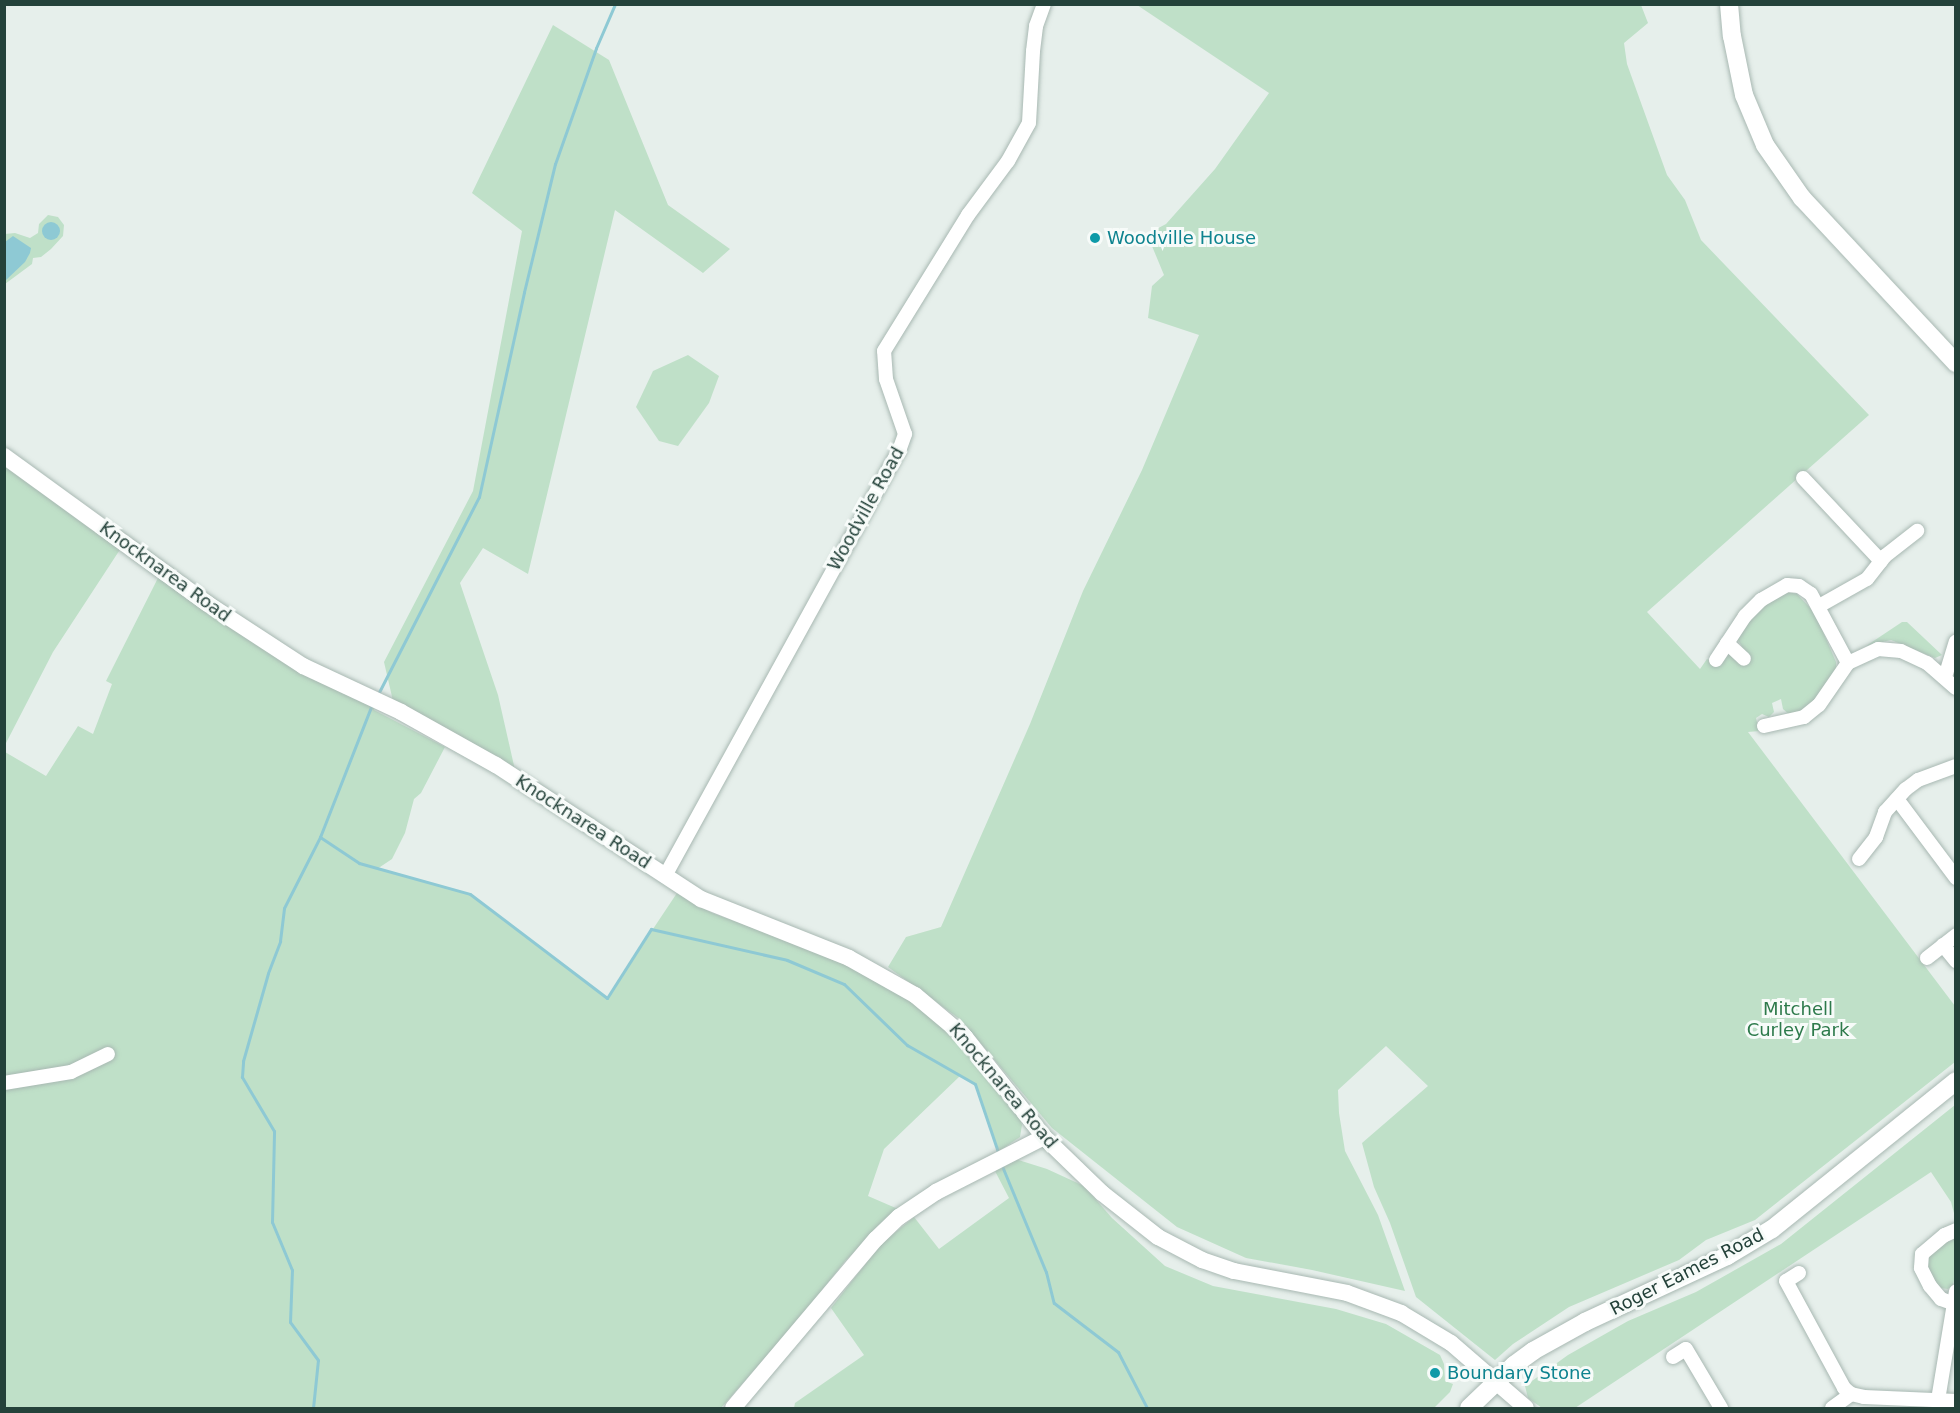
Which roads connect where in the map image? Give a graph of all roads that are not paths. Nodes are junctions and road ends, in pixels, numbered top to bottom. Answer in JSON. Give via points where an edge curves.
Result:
{"nodes":[{"id":1,"x":1044,"y":4,"type":"edge"},
{"id":2,"x":1729,"y":4,"type":"edge"},
{"id":3,"x":1956,"y":363,"type":"edge"},
{"id":4,"x":4,"y":456,"type":"edge"},
{"id":5,"x":1803,"y":478,"type":"dead end"},
{"id":6,"x":1827,"y":483,"type":"dead end"},
{"id":7,"x":1817,"y":493,"type":"junction"},
{"id":8,"x":1917,"y":531,"type":"dead end"},
{"id":9,"x":1881,"y":561,"type":"junction"},
{"id":10,"x":1819,"y":606,"type":"junction"},
{"id":11,"x":1956,"y":642,"type":"edge"},
{"id":12,"x":1726,"y":643,"type":"junction"},
{"id":13,"x":1743,"y":659,"type":"dead end"},
{"id":14,"x":1716,"y":660,"type":"dead end"},
{"id":15,"x":1848,"y":663,"type":"junction"},
{"id":16,"x":1945,"y":677,"type":"junction"},
{"id":17,"x":1956,"y":688,"type":"edge"},
{"id":18,"x":1776,"y":709,"type":"dead end"},
{"id":19,"x":1779,"y":723,"type":"junction"},
{"id":20,"x":1764,"y":726,"type":"dead end"},
{"id":21,"x":1956,"y":766,"type":"edge"},
{"id":22,"x":1897,"y":800,"type":"junction"},
{"id":23,"x":1859,"y":859,"type":"dead end"},
{"id":24,"x":665,"y":876,"type":"junction"},
{"id":25,"x":1956,"y":878,"type":"edge"},
{"id":26,"x":1956,"y":935,"type":"edge"},
{"id":27,"x":1943,"y":945,"type":"junction"},
{"id":28,"x":1927,"y":958,"type":"dead end"},
{"id":29,"x":1956,"y":961,"type":"edge"},
{"id":30,"x":108,"y":1054,"type":"dead end"},
{"id":31,"x":1956,"y":1081,"type":"edge"},
{"id":32,"x":4,"y":1083,"type":"edge"},
{"id":33,"x":1044,"y":1137,"type":"junction"},
{"id":34,"x":1956,"y":1230,"type":"edge"},
{"id":35,"x":1799,"y":1273,"type":"dead end"},
{"id":36,"x":1954,"y":1297,"type":"edge"},
{"id":37,"x":1674,"y":1357,"type":"dead end"},
{"id":38,"x":1495,"y":1382,"type":"junction"},
{"id":39,"x":1851,"y":1394,"type":"junction"},
{"id":40,"x":1938,"y":1400,"type":"junction"},
{"id":41,"x":1956,"y":1401,"type":"edge"},
{"id":42,"x":1898,"y":1403,"type":"edge"},
{"id":43,"x":733,"y":1408,"type":"edge"},
{"id":44,"x":1469,"y":1408,"type":"edge"},
{"id":45,"x":1526,"y":1408,"type":"edge"},
{"id":46,"x":1721,"y":1408,"type":"edge"},
{"id":47,"x":1832,"y":1408,"type":"edge"}],
"edges":[{"from":1,"to":24,"type":"street","name":"Woodville Road","via":[[1036,26],[1029,123],[884,351],[886,379],[906,434],[900,448]]},
{"from":2,"to":3,"type":"main road","via":[[1744,95],[1765,145],[1802,198]]},
{"from":4,"to":24,"type":"street","name":"Knocknarea Road","via":[[255,636],[303,666],[496,765]]},
{"from":5,"to":7,"type":"street"},
{"from":6,"to":7,"type":"street"},
{"from":7,"to":9,"type":"street"},
{"from":8,"to":9,"type":"street"},
{"from":9,"to":10,"type":"street","via":[[1867,579]]},
{"from":10,"to":12,"type":"street","via":[[1799,586],[1787,585],[1761,600]]},
{"from":10,"to":15,"type":"street"},
{"from":11,"to":16,"type":"street"},
{"from":12,"to":13,"type":"street"},
{"from":12,"to":14,"type":"street"},
{"from":15,"to":16,"type":"street","via":[[1878,650],[1901,651]]},
{"from":15,"to":19,"type":"street","via":[[1819,705],[1804,717]]},
{"from":16,"to":17,"type":"street"},
{"from":18,"to":19,"type":"street"},
{"from":19,"to":20,"type":"street"},
{"from":21,"to":22,"type":"street","via":[[1918,780]]},
{"from":22,"to":23,"type":"street","via":[[1885,812],[1876,837]]},
{"from":22,"to":25,"type":"street"},
{"from":24,"to":33,"type":"street","name":"Knocknarea Road","via":[[722,909],[849,958],[915,995],[965,1037]]},
{"from":26,"to":27,"type":"street"},
{"from":27,"to":28,"type":"street"},
{"from":27,"to":29,"type":"street"},
{"from":30,"to":32,"type":"street","via":[[71,1072]]},
{"from":31,"to":38,"type":"main road","name":"Roger Eames Road","via":[[1772,1229],[1727,1256],[1585,1322],[1533,1351]]},
{"from":33,"to":38,"type":"street","name":"Knocknarea Road","via":[[1131,1218],[1173,1245],[1234,1271],[1347,1293],[1386,1306],[1437,1334]]},
{"from":33,"to":43,"type":"street","via":[[936,1192],[899,1217]]},
{"from":34,"to":36,"type":"street","via":[[1922,1254],[1921,1268],[1941,1299]]},
{"from":35,"to":39,"type":"street","via":[[1785,1281],[1844,1388]]},
{"from":36,"to":40,"type":"street"},
{"from":37,"to":46,"type":"street","via":[[1686,1349]]},
{"from":38,"to":44,"type":"main road","name":"Roger Eames Road"},
{"from":38,"to":45,"type":"street","name":"Knocknarea Road"},
{"from":39,"to":42,"type":"street"},
{"from":39,"to":47,"type":"street"},
{"from":40,"to":41,"type":"street"},
{"from":40,"to":42,"type":"street"}]}
